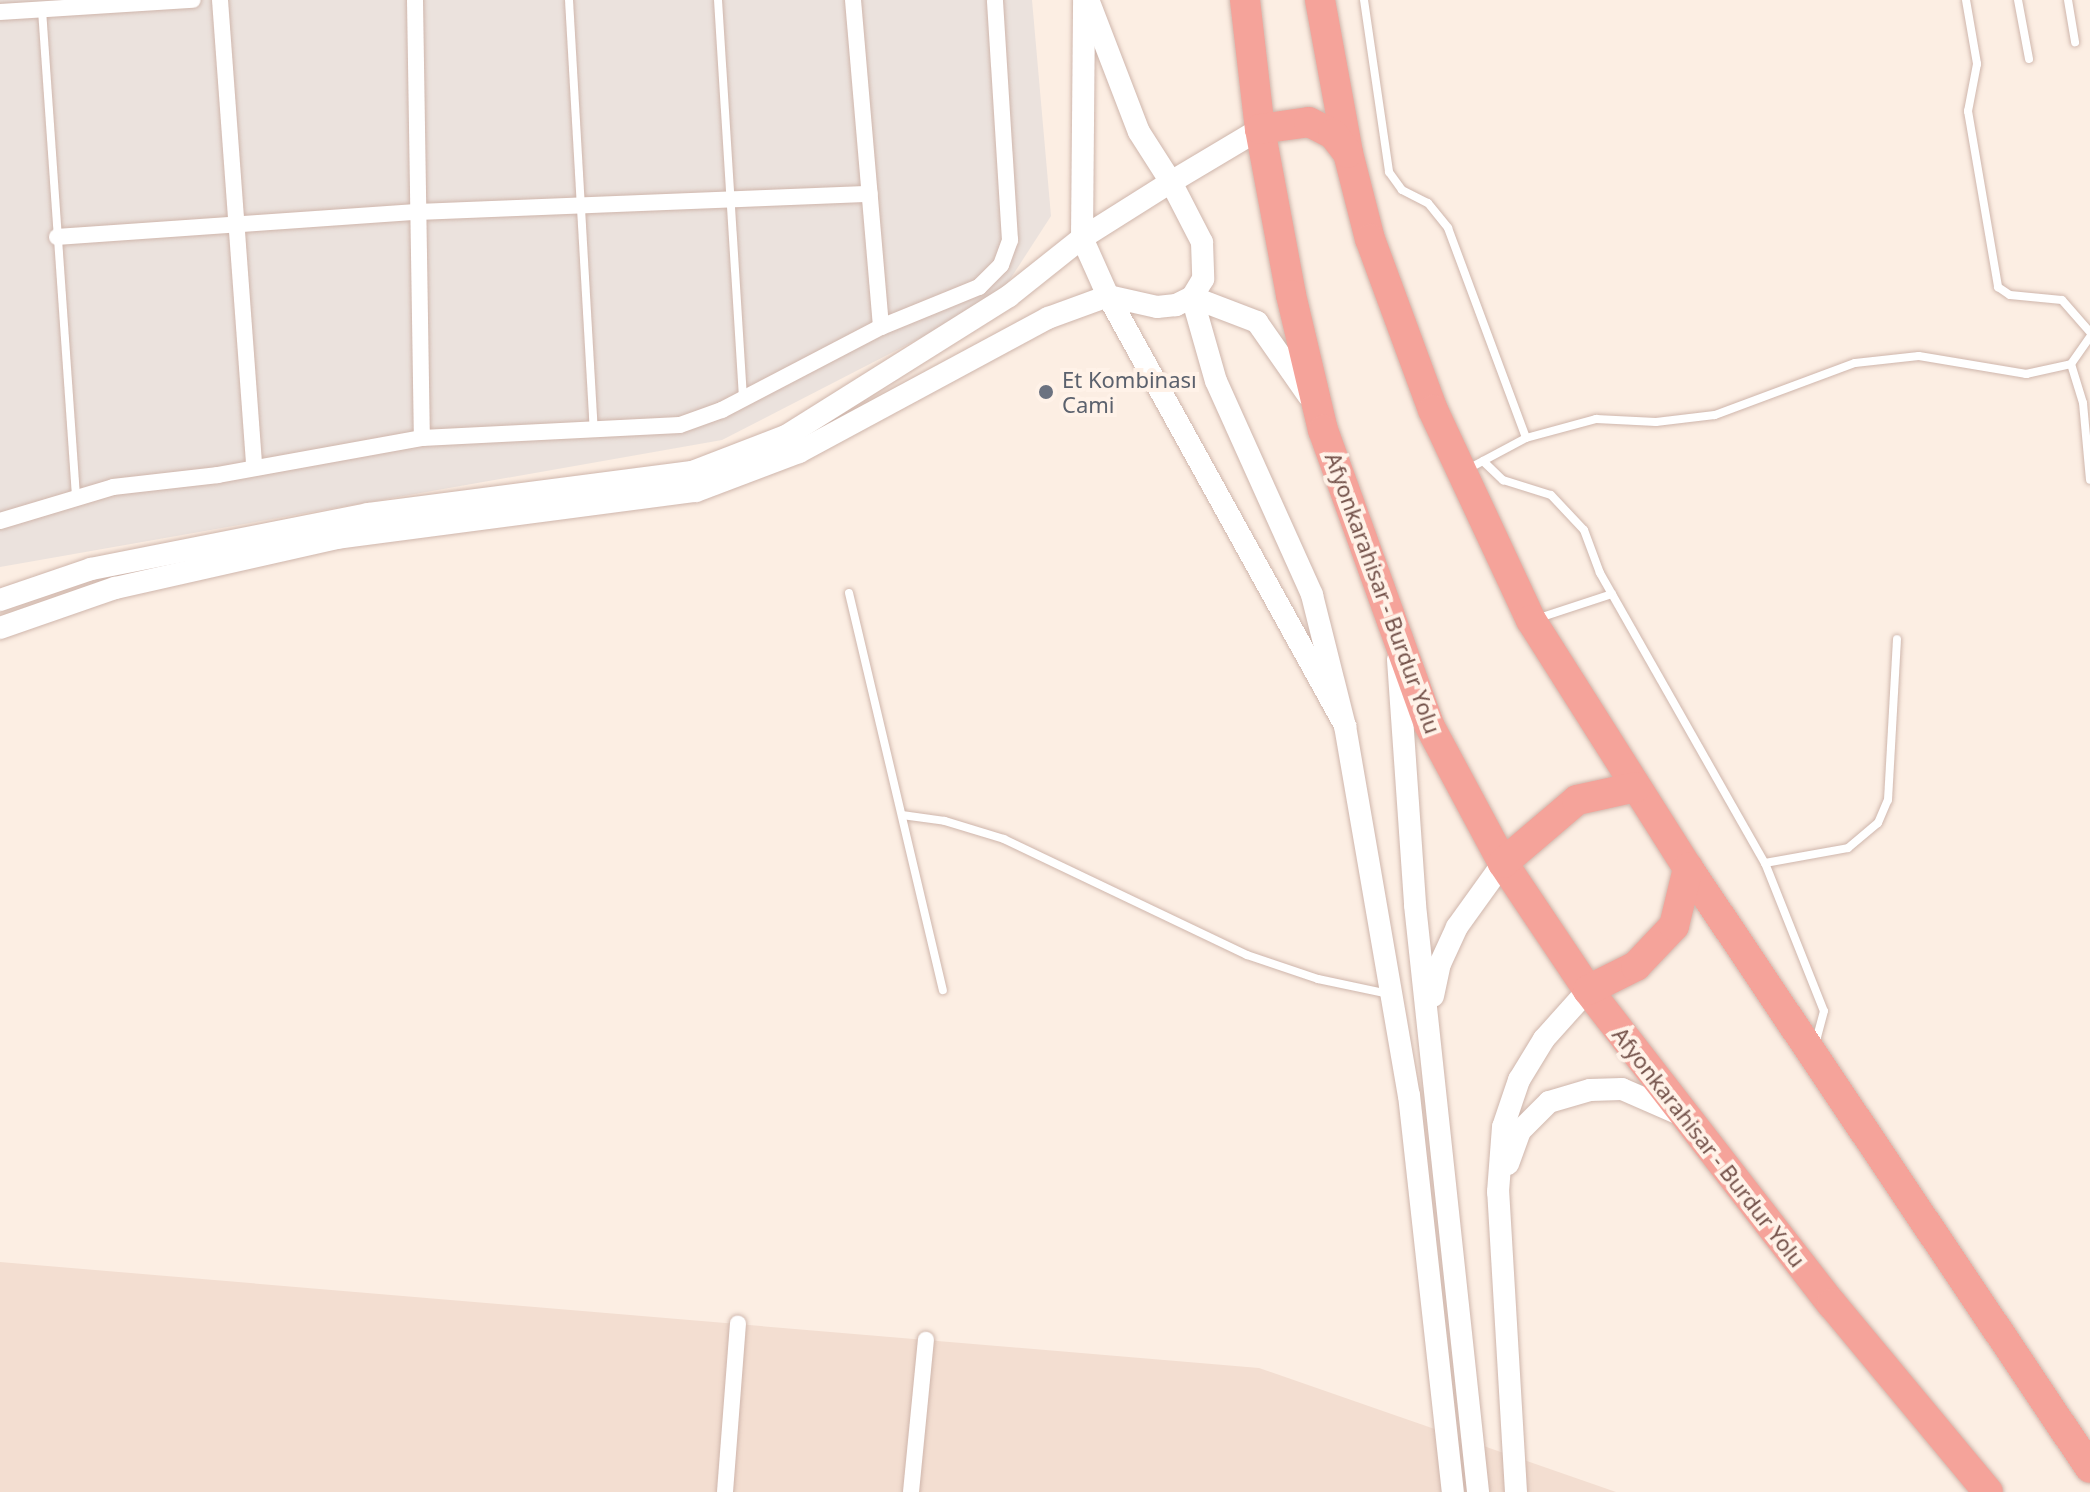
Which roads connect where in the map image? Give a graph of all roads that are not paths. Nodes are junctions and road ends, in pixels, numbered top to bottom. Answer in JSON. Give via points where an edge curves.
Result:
{"nodes":[{"id":1,"x":193,"y":0,"type":"edge"},
{"id":2,"x":220,"y":0,"type":"edge"},
{"id":3,"x":415,"y":0,"type":"edge"},
{"id":4,"x":569,"y":0,"type":"edge"},
{"id":5,"x":718,"y":0,"type":"edge"},
{"id":6,"x":853,"y":0,"type":"edge"},
{"id":7,"x":995,"y":0,"type":"edge"},
{"id":8,"x":1086,"y":0,"type":"edge"},
{"id":9,"x":1245,"y":0,"type":"edge"},
{"id":10,"x":1320,"y":0,"type":"edge"},
{"id":11,"x":1364,"y":0,"type":"edge"},
{"id":12,"x":1966,"y":0,"type":"edge"},
{"id":13,"x":2018,"y":0,"type":"edge"},
{"id":14,"x":2068,"y":0,"type":"edge"},
{"id":15,"x":42,"y":9,"type":"junction"},
{"id":16,"x":0,"y":12,"type":"edge"},
{"id":17,"x":2075,"y":42,"type":"dead end"},
{"id":18,"x":2029,"y":59,"type":"dead end"},
{"id":19,"x":1260,"y":129,"type":"junction"},
{"id":20,"x":1348,"y":153,"type":"junction"},
{"id":21,"x":1171,"y":182,"type":"junction"},
{"id":22,"x":870,"y":194,"type":"junction"},
{"id":23,"x":731,"y":199,"type":"junction"},
{"id":24,"x":581,"y":205,"type":"junction"},
{"id":25,"x":419,"y":212,"type":"junction"},
{"id":26,"x":237,"y":224,"type":"junction"},
{"id":27,"x":57,"y":237,"type":"junction"},
{"id":28,"x":1082,"y":238,"type":"junction"},
{"id":29,"x":1108,"y":296,"type":"junction"},
{"id":30,"x":1192,"y":297,"type":"junction"},
{"id":31,"x":881,"y":327,"type":"junction"},
{"id":32,"x":2090,"y":335,"type":"edge"},
{"id":33,"x":2071,"y":364,"type":"junction"},
{"id":34,"x":744,"y":400,"type":"junction"},
{"id":35,"x":1320,"y":416,"type":"junction"},
{"id":36,"x":594,"y":429,"type":"junction"},
{"id":37,"x":422,"y":438,"type":"junction"},
{"id":38,"x":1526,"y":438,"type":"junction"},
{"id":39,"x":254,"y":467,"type":"junction"},
{"id":40,"x":1472,"y":467,"type":"junction"},
{"id":41,"x":2090,"y":480,"type":"edge"},
{"id":42,"x":76,"y":496,"type":"junction"},
{"id":43,"x":0,"y":521,"type":"edge"},
{"id":44,"x":849,"y":593,"type":"dead end"},
{"id":45,"x":1612,"y":594,"type":"junction"},
{"id":46,"x":0,"y":600,"type":"edge"},
{"id":47,"x":1531,"y":620,"type":"junction"},
{"id":48,"x":0,"y":628,"type":"edge"},
{"id":49,"x":1397,"y":638,"type":"junction"},
{"id":50,"x":1897,"y":639,"type":"dead end"},
{"id":51,"x":1345,"y":726,"type":"junction"},
{"id":52,"x":1636,"y":787,"type":"junction"},
{"id":53,"x":902,"y":815,"type":"junction"},
{"id":54,"x":1503,"y":863,"type":"junction"},
{"id":55,"x":1765,"y":863,"type":"junction"},
{"id":56,"x":1688,"y":868,"type":"junction"},
{"id":57,"x":943,"y":990,"type":"dead end"},
{"id":58,"x":1588,"y":990,"type":"junction"},
{"id":59,"x":1391,"y":995,"type":"junction"},
{"id":60,"x":1430,"y":1013,"type":"junction"},
{"id":61,"x":1811,"y":1052,"type":"junction"},
{"id":62,"x":1684,"y":1116,"type":"junction"},
{"id":63,"x":1498,"y":1192,"type":"junction"},
{"id":64,"x":738,"y":1324,"type":"dead end"},
{"id":65,"x":926,"y":1340,"type":"dead end"},
{"id":66,"x":1962,"y":1456,"type":"junction"},
{"id":67,"x":2090,"y":1468,"type":"edge"},
{"id":68,"x":725,"y":1492,"type":"edge"},
{"id":69,"x":911,"y":1492,"type":"edge"},
{"id":70,"x":1453,"y":1492,"type":"edge"},
{"id":71,"x":1478,"y":1492,"type":"edge"},
{"id":72,"x":1516,"y":1492,"type":"edge"},
{"id":73,"x":1976,"y":1492,"type":"edge"},
{"id":74,"x":1988,"y":1492,"type":"edge"}],
"edges":[{"from":1,"to":15,"type":"street"},
{"from":2,"to":26,"type":"street"},
{"from":3,"to":25,"type":"street"},
{"from":4,"to":24,"type":"lane"},
{"from":5,"to":23,"type":"lane"},
{"from":6,"to":22,"type":"street"},
{"from":7,"to":31,"type":"street","via":[[1006,253],[995,274],[979,287]]},
{"from":8,"to":21,"type":"main road","via":[[1139,132]]},
{"from":8,"to":28,"type":"main road"},
{"from":9,"to":19,"type":"highway","name":"Afyonkarahisar - Burdur Yolu"},
{"from":10,"to":20,"type":"highway"},
{"from":11,"to":38,"type":"lane","via":[[1389,172],[1402,190],[1428,203],[1448,228]]},
{"from":12,"to":32,"type":"lane","via":[[1977,64],[1968,111],[1998,287],[2010,295],[2062,300]]},
{"from":13,"to":18,"type":"lane"},
{"from":14,"to":17,"type":"lane"},
{"from":15,"to":16,"type":"street"},
{"from":15,"to":27,"type":"lane"},
{"from":19,"to":20,"type":"highway","via":[[1309,122],[1333,134]]},
{"from":19,"to":21,"type":"main road"},
{"from":19,"to":35,"type":"highway","name":"Afyonkarahisar - Burdur Yolu"},
{"from":20,"to":40,"type":"highway","via":[[1370,239],[1433,410]]},
{"from":21,"to":28,"type":"main road"},
{"from":21,"to":30,"type":"main road","via":[[1202,242],[1203,279]]},
{"from":22,"to":23,"type":"street"},
{"from":22,"to":31,"type":"street"},
{"from":23,"to":24,"type":"street"},
{"from":23,"to":34,"type":"lane"},
{"from":24,"to":25,"type":"street"},
{"from":24,"to":36,"type":"lane"},
{"from":25,"to":26,"type":"street"},
{"from":25,"to":37,"type":"street"},
{"from":26,"to":27,"type":"street"},
{"from":26,"to":39,"type":"street"},
{"from":27,"to":42,"type":"lane"},
{"from":28,"to":29,"type":"main road"},
{"from":28,"to":46,"type":"main road","via":[[996,304],[786,436],[723,464],[629,483],[368,514],[91,569]]},
{"from":29,"to":30,"type":"main road","via":[[1157,307]]},
{"from":29,"to":48,"type":"main road","via":[[1048,318],[799,452],[696,491],[337,538],[115,588]]},
{"from":29,"to":51,"type":"main road"},
{"from":30,"to":35,"type":"main road","via":[[1257,322]]},
{"from":30,"to":51,"type":"main road","via":[[1216,381],[1312,595]]},
{"from":31,"to":34,"type":"street"},
{"from":32,"to":33,"type":"lane"},
{"from":33,"to":38,"type":"lane","via":[[2005,373],[1919,356],[1876,359],[1715,415],[1656,422],[1596,419]]},
{"from":33,"to":41,"type":"lane","via":[[2083,403]]},
{"from":34,"to":36,"type":"street","via":[[659,430]]},
{"from":35,"to":49,"type":"highway","name":"Afyonkarahisar - Burdur Yolu"},
{"from":36,"to":37,"type":"street"},
{"from":37,"to":39,"type":"street"},
{"from":38,"to":40,"type":"lane"},
{"from":39,"to":42,"type":"street"},
{"from":40,"to":45,"type":"lane","via":[[1551,495],[1574,517]]},
{"from":40,"to":47,"type":"highway"},
{"from":42,"to":43,"type":"street"},
{"from":44,"to":53,"type":"lane"},
{"from":45,"to":47,"type":"lane"},
{"from":45,"to":55,"type":"lane"},
{"from":47,"to":52,"type":"highway"},
{"from":49,"to":54,"type":"highway","name":"Afyonkarahisar - Burdur Yolu","via":[[1429,725]]},
{"from":49,"to":60,"type":"main road","via":[[1415,905]]},
{"from":50,"to":55,"type":"lane","via":[[1888,800],[1878,823],[1848,848]]},
{"from":51,"to":59,"type":"main road"},
{"from":52,"to":54,"type":"highway","via":[[1577,800]]},
{"from":52,"to":56,"type":"highway"},
{"from":53,"to":57,"type":"lane"},
{"from":53,"to":59,"type":"lane","via":[[945,821],[1015,843],[1282,969]]},
{"from":54,"to":58,"type":"highway","name":"Afyonkarahisar - Burdur Yolu"},
{"from":54,"to":60,"type":"main road","via":[[1457,927],[1440,964]]},
{"from":55,"to":61,"type":"lane","via":[[1824,1011]]},
{"from":56,"to":58,"type":"highway","via":[[1674,926],[1636,966]]},
{"from":56,"to":61,"type":"highway"},
{"from":58,"to":62,"type":"highway","name":"Afyonkarahisar - Burdur Yolu"},
{"from":58,"to":63,"type":"main road","via":[[1544,1039],[1519,1080],[1503,1127]]},
{"from":59,"to":70,"type":"main road","via":[[1409,1095]]},
{"from":60,"to":71,"type":"main road"},
{"from":61,"to":67,"type":"highway"},
{"from":62,"to":63,"type":"main road","via":[[1622,1089],[1590,1090],[1549,1102],[1520,1131]]},
{"from":62,"to":66,"type":"highway","name":"Afyonkarahisar - Burdur Yolu","via":[[1832,1304]]},
{"from":63,"to":72,"type":"main road"},
{"from":64,"to":68,"type":"street"},
{"from":65,"to":69,"type":"street"},
{"from":66,"to":73,"type":"lane"},
{"from":66,"to":74,"type":"highway","name":"Afyonkarahisar - Burdur Yolu"}]}
